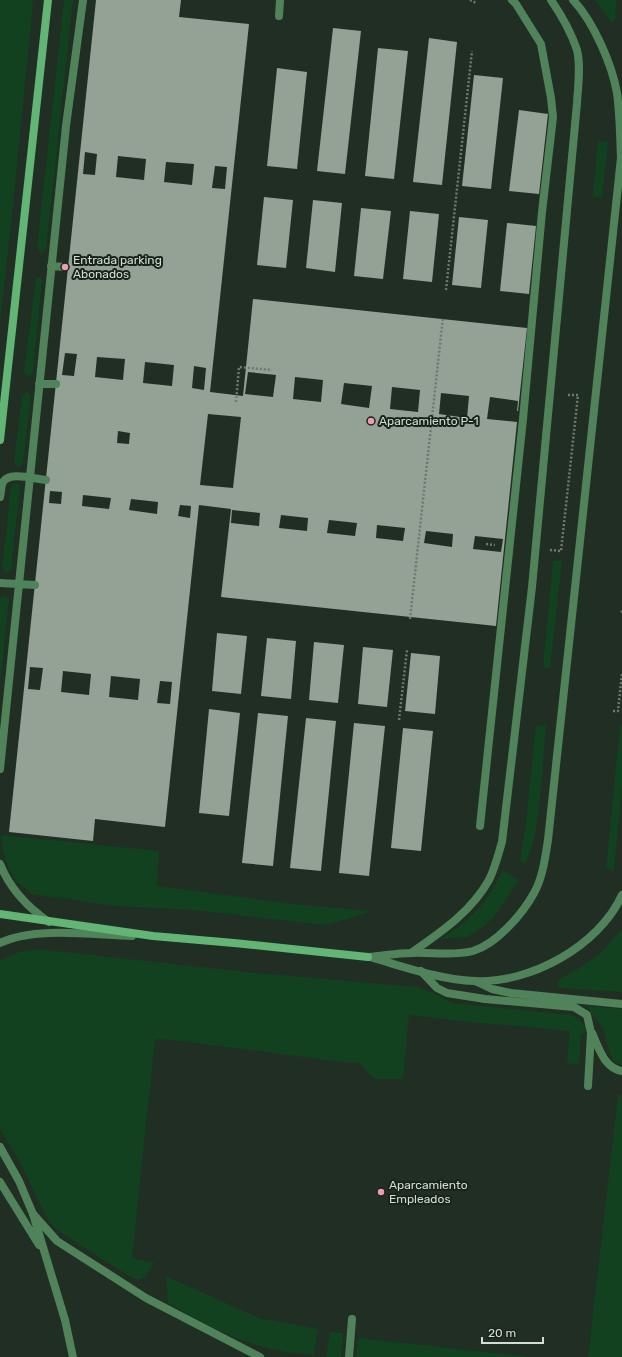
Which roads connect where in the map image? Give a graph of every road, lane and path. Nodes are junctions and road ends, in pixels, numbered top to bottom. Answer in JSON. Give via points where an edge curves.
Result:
{"nodes":[{"id":1,"x":48,"y":0,"type":"edge"},
{"id":2,"x":83,"y":0,"type":"edge"},
{"id":3,"x":280,"y":0,"type":"edge"},
{"id":4,"x":470,"y":0,"type":"edge"},
{"id":5,"x":512,"y":0,"type":"edge"},
{"id":6,"x":551,"y":0,"type":"edge"},
{"id":7,"x":573,"y":0,"type":"edge"},
{"id":8,"x":476,"y":3,"type":"dead end"},
{"id":9,"x":279,"y":16,"type":"dead end"},
{"id":10,"x":472,"y":51,"type":"dead end"},
{"id":11,"x":622,"y":157,"type":"edge"},
{"id":12,"x":51,"y":266,"type":"junction"},
{"id":13,"x":65,"y":267,"type":"dead end"},
{"id":14,"x":446,"y":290,"type":"dead end"},
{"id":15,"x":443,"y":317,"type":"dead end"},
{"id":16,"x":272,"y":370,"type":"dead end"},
{"id":17,"x":39,"y":384,"type":"junction"},
{"id":18,"x":56,"y":384,"type":"dead end"},
{"id":19,"x":567,"y":395,"type":"dead end"},
{"id":20,"x":236,"y":402,"type":"dead end"},
{"id":21,"x":0,"y":440,"type":"edge"},
{"id":22,"x":30,"y":478,"type":"junction"},
{"id":23,"x":46,"y":480,"type":"dead end"},
{"id":24,"x":0,"y":497,"type":"edge"},
{"id":25,"x":561,"y":551,"type":"dead end"},
{"id":26,"x":0,"y":583,"type":"edge"},
{"id":27,"x":19,"y":584,"type":"junction"},
{"id":28,"x":35,"y":585,"type":"dead end"},
{"id":29,"x":410,"y":619,"type":"dead end"},
{"id":30,"x":407,"y":650,"type":"dead end"},
{"id":31,"x":622,"y":673,"type":"edge"},
{"id":32,"x":613,"y":711,"type":"dead end"},
{"id":33,"x":399,"y":720,"type":"dead end"},
{"id":34,"x":0,"y":769,"type":"edge"},
{"id":35,"x":480,"y":826,"type":"dead end"},
{"id":36,"x":0,"y":864,"type":"edge"},
{"id":37,"x":622,"y":895,"type":"edge"},
{"id":38,"x":0,"y":914,"type":"edge"},
{"id":39,"x":49,"y":922,"type":"junction"},
{"id":40,"x":153,"y":936,"type":"junction"},
{"id":41,"x":0,"y":943,"type":"edge"},
{"id":42,"x":411,"y":953,"type":"junction"},
{"id":43,"x":368,"y":957,"type":"junction"},
{"id":44,"x":421,"y":971,"type":"junction"},
{"id":45,"x":475,"y":981,"type":"junction"},
{"id":46,"x":622,"y":1004,"type":"edge"},
{"id":47,"x":591,"y":1033,"type":"junction"},
{"id":48,"x":622,"y":1071,"type":"edge"},
{"id":49,"x":588,"y":1086,"type":"dead end"},
{"id":50,"x":0,"y":1147,"type":"edge"},
{"id":51,"x":0,"y":1182,"type":"edge"},
{"id":52,"x":33,"y":1214,"type":"junction"},
{"id":53,"x":44,"y":1254,"type":"junction"},
{"id":54,"x":352,"y":1319,"type":"dead end"},
{"id":55,"x":73,"y":1357,"type":"edge"},
{"id":56,"x":260,"y":1357,"type":"edge"},
{"id":57,"x":349,"y":1357,"type":"edge"}],
"edges":[{"from":1,"to":21,"type":"street"},
{"from":2,"to":12,"type":"street"},
{"from":3,"to":9,"type":"street"},
{"from":4,"to":8,"type":"path"},
{"from":5,"to":35,"type":"street","via":[[541,44],[553,117]]},
{"from":6,"to":42,"type":"street","via":[[562,16],[577,51],[577,103],[532,579],[502,842],[488,880],[471,906],[450,925]]},
{"from":7,"to":11,"type":"street","via":[[591,22],[610,69],[617,92]]},
{"from":10,"to":14,"type":"path"},
{"from":11,"to":42,"type":"street","via":[[543,869],[534,893],[524,908],[498,936],[483,947],[463,952]]},
{"from":12,"to":13,"type":"street"},
{"from":12,"to":17,"type":"street"},
{"from":15,"to":29,"type":"path"},
{"from":16,"to":20,"type":"path","via":[[239,367]]},
{"from":17,"to":18,"type":"street"},
{"from":17,"to":22,"type":"street"},
{"from":19,"to":25,"type":"path","via":[[578,395]]},
{"from":22,"to":23,"type":"street"},
{"from":22,"to":24,"type":"street","via":[[8,477],[2,483]]},
{"from":22,"to":27,"type":"street"},
{"from":26,"to":27,"type":"street"},
{"from":27,"to":28,"type":"street"},
{"from":27,"to":34,"type":"street"},
{"from":30,"to":33,"type":"path"},
{"from":31,"to":32,"type":"path","via":[[618,711]]},
{"from":36,"to":39,"type":"street","via":[[17,894]]},
{"from":37,"to":45,"type":"street","via":[[616,908],[585,943],[565,956],[530,973],[503,979]]},
{"from":38,"to":39,"type":"street"},
{"from":39,"to":40,"type":"street"},
{"from":40,"to":41,"type":"street","via":[[29,934]]},
{"from":40,"to":43,"type":"street"},
{"from":42,"to":43,"type":"street"},
{"from":43,"to":44,"type":"street"},
{"from":44,"to":45,"type":"street"},
{"from":44,"to":47,"type":"street","via":[[437,988],[447,993],[574,1008],[588,1015]]},
{"from":45,"to":46,"type":"street","via":[[492,989],[511,993]]},
{"from":47,"to":48,"type":"street","via":[[607,1064]]},
{"from":47,"to":49,"type":"street"},
{"from":50,"to":52,"type":"street","via":[[19,1181]]},
{"from":51,"to":53,"type":"street"},
{"from":52,"to":53,"type":"street"},
{"from":52,"to":56,"type":"street","via":[[58,1241],[140,1294]]},
{"from":53,"to":55,"type":"street","via":[[65,1320]]},
{"from":54,"to":57,"type":"street"}]}
